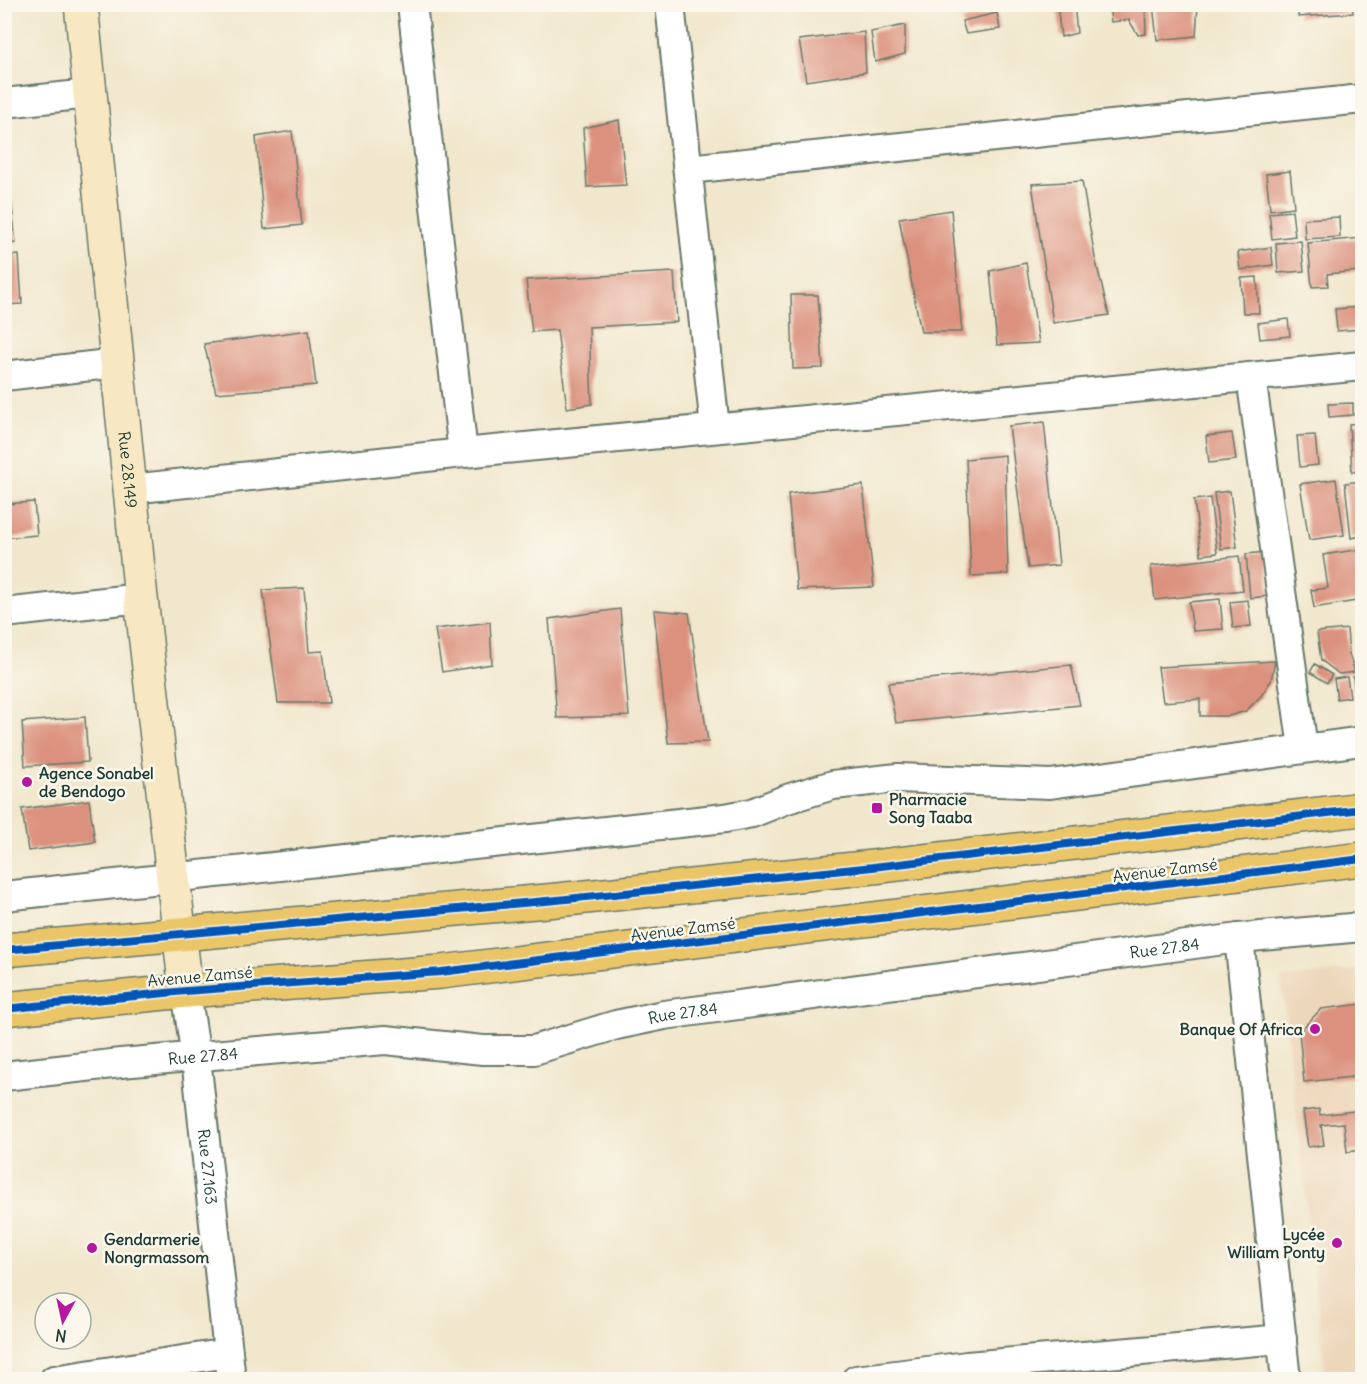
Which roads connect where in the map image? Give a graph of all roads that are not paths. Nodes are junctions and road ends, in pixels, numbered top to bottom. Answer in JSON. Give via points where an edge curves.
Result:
{"nodes":[{"id":1,"x":81,"y":4,"type":"edge"},
{"id":2,"x":412,"y":4,"type":"edge"},
{"id":3,"x":670,"y":4,"type":"edge"},
{"id":4,"x":89,"y":94,"type":"junction"},
{"id":5,"x":1362,"y":99,"type":"edge"},
{"id":6,"x":4,"y":103,"type":"edge"},
{"id":7,"x":688,"y":169,"type":"junction"},
{"id":8,"x":117,"y":363,"type":"junction"},
{"id":9,"x":1362,"y":366,"type":"edge"},
{"id":10,"x":4,"y":376,"type":"edge"},
{"id":11,"x":1251,"y":377,"type":"junction"},
{"id":12,"x":716,"y":428,"type":"junction"},
{"id":13,"x":462,"y":453,"type":"junction"},
{"id":14,"x":131,"y":489,"type":"junction"},
{"id":15,"x":141,"y":598,"type":"junction"},
{"id":16,"x":4,"y":613,"type":"edge"},
{"id":17,"x":1362,"y":741,"type":"edge"},
{"id":18,"x":1303,"y":748,"type":"junction"},
{"id":19,"x":1362,"y":809,"type":"edge"},
{"id":20,"x":1362,"y":860,"type":"edge"},
{"id":21,"x":172,"y":878,"type":"junction"},
{"id":22,"x":4,"y":896,"type":"edge"},
{"id":23,"x":1362,"y":927,"type":"edge"},
{"id":24,"x":180,"y":934,"type":"junction"},
{"id":25,"x":1239,"y":938,"type":"junction"},
{"id":26,"x":4,"y":950,"type":"edge"},
{"id":27,"x":186,"y":991,"type":"junction"},
{"id":28,"x":4,"y":1009,"type":"edge"},
{"id":29,"x":196,"y":1058,"type":"junction"},
{"id":30,"x":4,"y":1076,"type":"edge"},
{"id":31,"x":1282,"y":1340,"type":"junction"},
{"id":32,"x":230,"y":1366,"type":"edge"},
{"id":33,"x":968,"y":1373,"type":"edge"},
{"id":34,"x":54,"y":1380,"type":"edge"},
{"id":35,"x":856,"y":1380,"type":"edge"},
{"id":36,"x":1286,"y":1380,"type":"edge"}],
"edges":[{"from":1,"to":4,"type":"street","name":"Rue 28.149"},
{"from":2,"to":13,"type":"street"},
{"from":3,"to":7,"type":"street"},
{"from":4,"to":6,"type":"street"},
{"from":4,"to":8,"type":"street","name":"Rue 28.149"},
{"from":5,"to":7,"type":"street"},
{"from":7,"to":12,"type":"street"},
{"from":8,"to":10,"type":"street"},
{"from":8,"to":14,"type":"street","name":"Rue 28.149"},
{"from":9,"to":11,"type":"street"},
{"from":11,"to":12,"type":"street"},
{"from":11,"to":18,"type":"street"},
{"from":12,"to":13,"type":"street"},
{"from":13,"to":14,"type":"street"},
{"from":14,"to":15,"type":"street","name":"Rue 28.149"},
{"from":15,"to":16,"type":"street"},
{"from":15,"to":21,"type":"street","name":"Rue 28.149"},
{"from":17,"to":18,"type":"street"},
{"from":18,"to":21,"type":"street","via":[[1050,784],[898,778],[833,786],[725,818]]},
{"from":19,"to":24,"type":"highway","via":[[709,884]]},
{"from":20,"to":27,"type":"highway","name":"Avenue Zamsé","via":[[441,972]]},
{"from":21,"to":22,"type":"street"},
{"from":21,"to":24,"type":"street","name":"Rue 28.149"},
{"from":23,"to":25,"type":"street","name":"Rue 27.84"},
{"from":24,"to":26,"type":"highway"},
{"from":24,"to":27,"type":"street","name":"Rue 28.149"},
{"from":25,"to":29,"type":"street","name":"Rue 27.84","via":[[664,1015],[534,1050],[483,1050],[385,1040]]},
{"from":25,"to":31,"type":"street"},
{"from":27,"to":28,"type":"highway","name":"Avenue Zamsé"},
{"from":27,"to":29,"type":"street","name":"Rue 27.163"},
{"from":29,"to":30,"type":"street","name":"Rue 27.84"},
{"from":29,"to":32,"type":"street","name":"Rue 27.163"},
{"from":31,"to":33,"type":"street"},
{"from":31,"to":36,"type":"street"},
{"from":32,"to":34,"type":"street"},
{"from":33,"to":35,"type":"street"}]}
